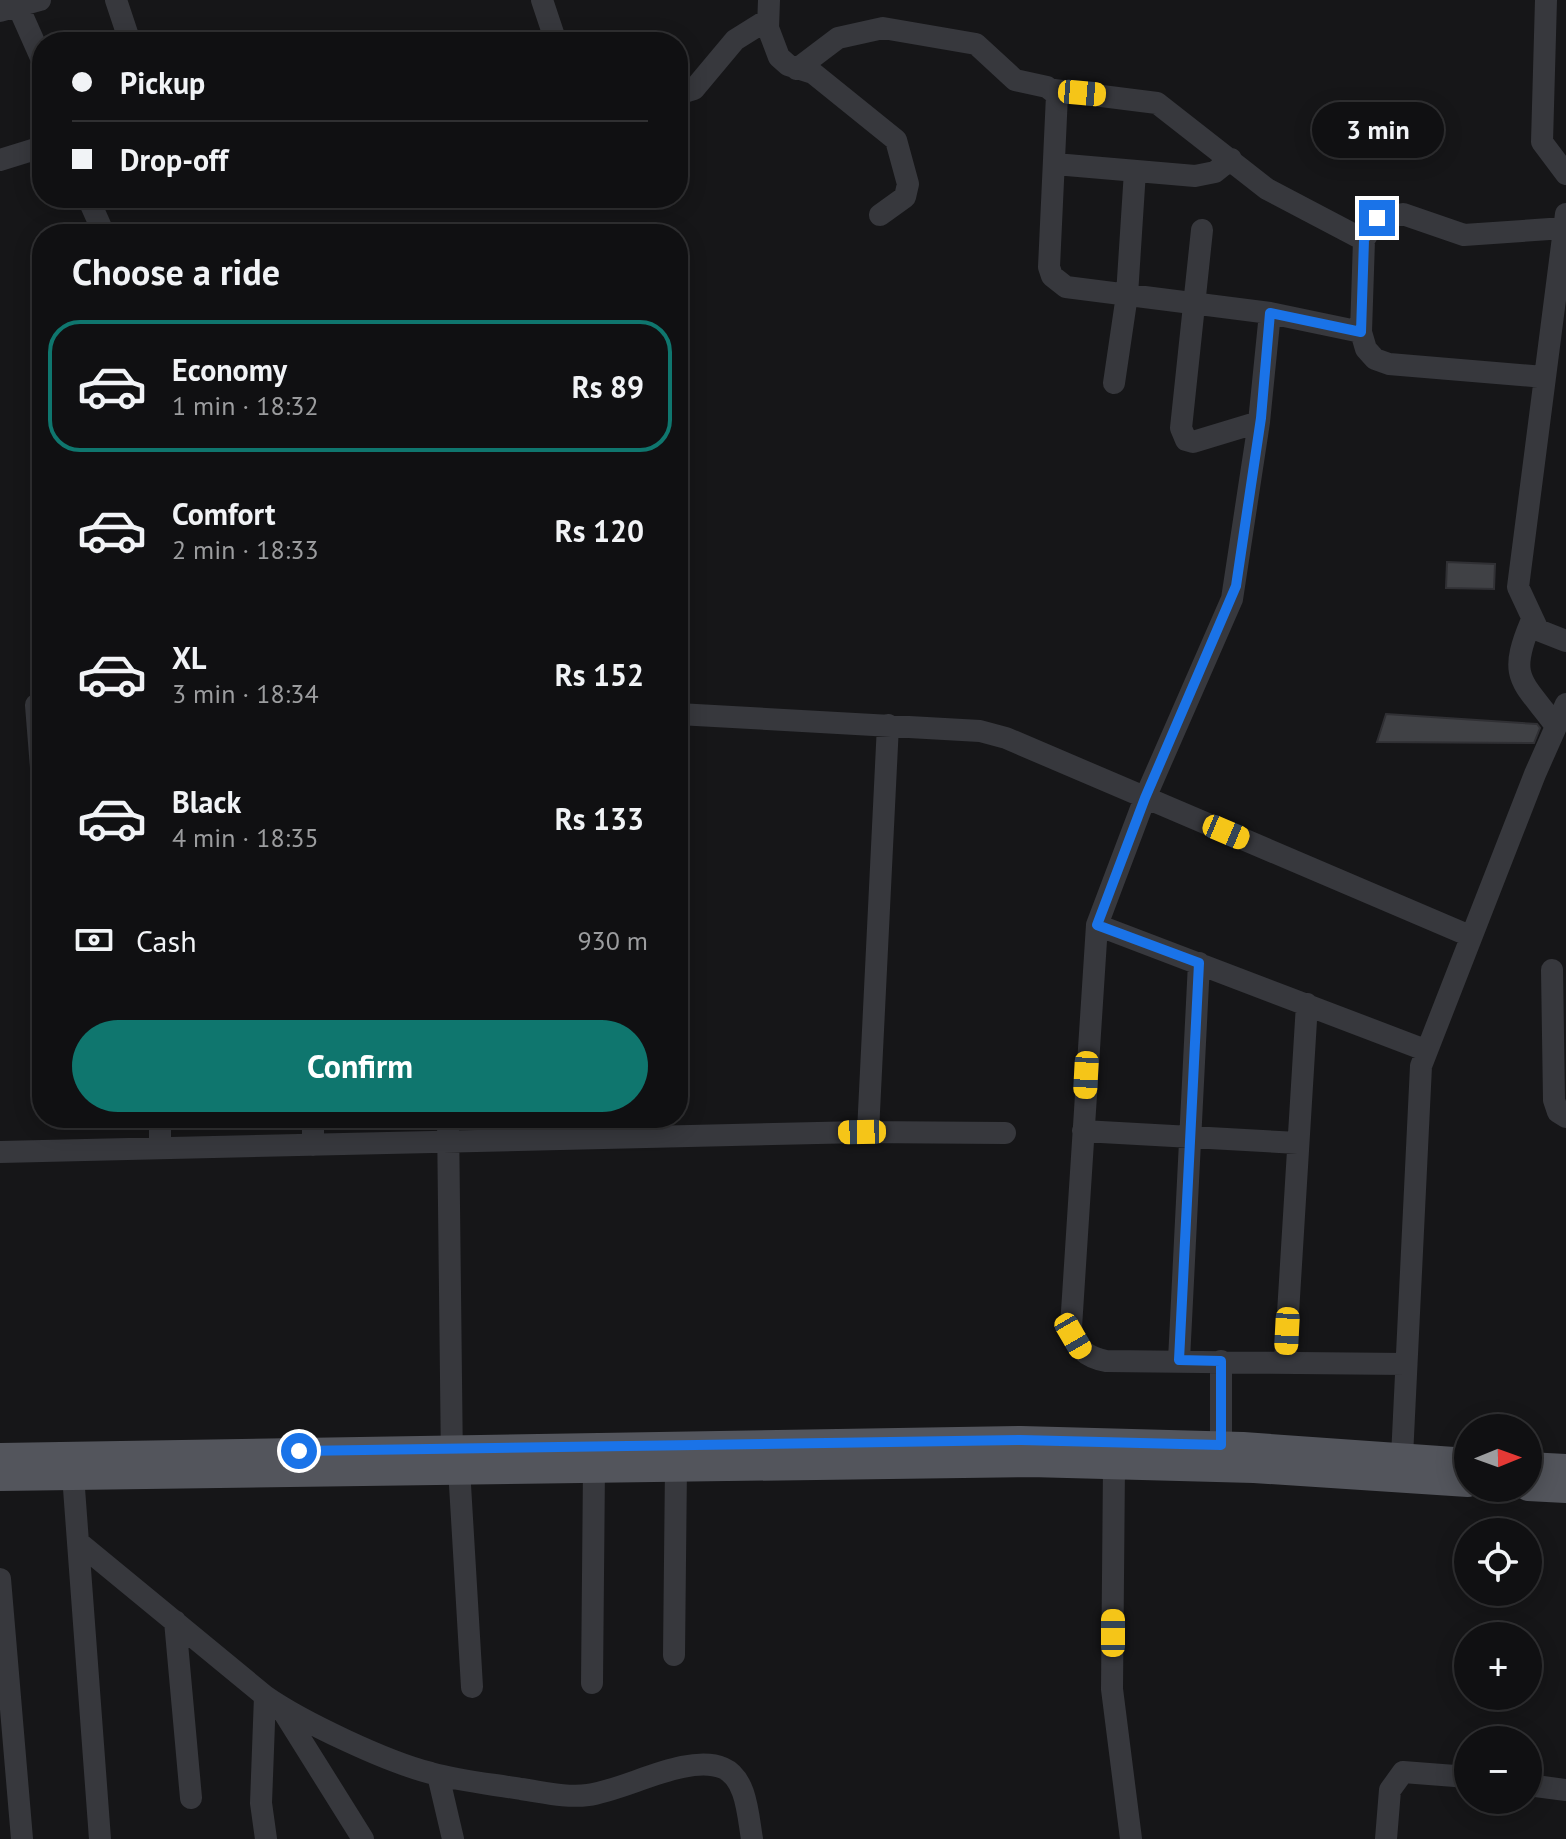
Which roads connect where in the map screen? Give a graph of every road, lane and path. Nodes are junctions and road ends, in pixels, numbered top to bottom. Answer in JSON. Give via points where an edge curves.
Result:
{"nodes":[{"id":1,"x":116,"y":0,"type":"edge"},
{"id":2,"x":542,"y":0,"type":"edge"},
{"id":3,"x":1546,"y":0,"type":"edge"},
{"id":4,"x":26,"y":4,"type":"edge"},
{"id":5,"x":768,"y":10,"type":"edge"},
{"id":6,"x":34,"y":32,"type":"edge"},
{"id":7,"x":127,"y":32,"type":"edge"},
{"id":8,"x":553,"y":32,"type":"edge"},
{"id":9,"x":797,"y":69,"type":"junction"},
{"id":10,"x":1054,"y":90,"type":"junction"},
{"id":11,"x":688,"y":91,"type":"edge"},
{"id":12,"x":32,"y":150,"type":"edge"},
{"id":13,"x":1231,"y":159,"type":"junction"},
{"id":14,"x":0,"y":160,"type":"edge"},
{"id":15,"x":1055,"y":164,"type":"junction"},
{"id":16,"x":1135,"y":171,"type":"junction"},
{"id":17,"x":1566,"y":174,"type":"edge"},
{"id":18,"x":880,"y":215,"type":"dead end"},
{"id":19,"x":1565,"y":220,"type":"edge"},
{"id":20,"x":1202,"y":230,"type":"dead end"},
{"id":21,"x":1364,"y":240,"type":"junction"},
{"id":22,"x":1127,"y":295,"type":"junction"},
{"id":23,"x":1194,"y":304,"type":"junction"},
{"id":24,"x":1270,"y":313,"type":"junction"},
{"id":25,"x":1361,"y":332,"type":"junction"},
{"id":26,"x":1544,"y":377,"type":"junction"},
{"id":27,"x":1114,"y":383,"type":"dead end"},
{"id":28,"x":1259,"y":422,"type":"junction"},
{"id":29,"x":1531,"y":622,"type":"junction"},
{"id":30,"x":1566,"y":641,"type":"edge"},
{"id":31,"x":1566,"y":704,"type":"edge"},
{"id":32,"x":688,"y":715,"type":"edge"},
{"id":33,"x":888,"y":725,"type":"junction"},
{"id":34,"x":1558,"y":734,"type":"edge"},
{"id":35,"x":1145,"y":798,"type":"junction"},
{"id":36,"x":1097,"y":925,"type":"junction"},
{"id":37,"x":1470,"y":936,"type":"junction"},
{"id":38,"x":1199,"y":963,"type":"junction"},
{"id":39,"x":1552,"y":970,"type":"dead end"},
{"id":40,"x":1307,"y":1004,"type":"junction"},
{"id":41,"x":1425,"y":1050,"type":"junction"},
{"id":42,"x":1566,"y":1117,"type":"edge"},
{"id":43,"x":160,"y":1128,"type":"edge"},
{"id":44,"x":313,"y":1128,"type":"edge"},
{"id":45,"x":448,"y":1128,"type":"edge"},
{"id":46,"x":1083,"y":1131,"type":"junction"},
{"id":47,"x":868,"y":1132,"type":"junction"},
{"id":48,"x":1005,"y":1133,"type":"dead end"},
{"id":49,"x":1189,"y":1137,"type":"junction"},
{"id":50,"x":448,"y":1142,"type":"junction"},
{"id":51,"x":1298,"y":1143,"type":"junction"},
{"id":52,"x":313,"y":1145,"type":"junction"},
{"id":53,"x":160,"y":1148,"type":"junction"},
{"id":54,"x":0,"y":1152,"type":"edge"},
{"id":55,"x":1179,"y":1360,"type":"junction"},
{"id":56,"x":1221,"y":1361,"type":"junction"},
{"id":57,"x":1285,"y":1362,"type":"junction"},
{"id":58,"x":1406,"y":1364,"type":"junction"},
{"id":59,"x":1221,"y":1445,"type":"junction"},
{"id":60,"x":0,"y":1457,"type":"edge"},
{"id":61,"x":1402,"y":1457,"type":"junction"},
{"id":62,"x":1454,"y":1461,"type":"edge"},
{"id":63,"x":454,"y":1462,"type":"junction"},
{"id":64,"x":1114,"y":1465,"type":"junction"},
{"id":65,"x":676,"y":1466,"type":"junction"},
{"id":66,"x":594,"y":1467,"type":"junction"},
{"id":67,"x":1542,"y":1467,"type":"edge"},
{"id":68,"x":1566,"y":1468,"type":"edge"},
{"id":69,"x":73,"y":1475,"type":"junction"},
{"id":70,"x":0,"y":1477,"type":"edge"},
{"id":71,"x":1454,"y":1482,"type":"edge"},
{"id":72,"x":1542,"y":1488,"type":"edge"},
{"id":73,"x":1566,"y":1489,"type":"edge"},
{"id":74,"x":78,"y":1542,"type":"junction"},
{"id":75,"x":0,"y":1579,"type":"edge"},
{"id":76,"x":175,"y":1621,"type":"junction"},
{"id":77,"x":674,"y":1655,"type":"dead end"},
{"id":78,"x":592,"y":1683,"type":"dead end"},
{"id":79,"x":472,"y":1687,"type":"dead end"},
{"id":80,"x":273,"y":1701,"type":"junction"},
{"id":81,"x":438,"y":1775,"type":"junction"},
{"id":82,"x":1454,"y":1776,"type":"edge"},
{"id":83,"x":1542,"y":1787,"type":"edge"},
{"id":84,"x":1566,"y":1790,"type":"edge"},
{"id":85,"x":191,"y":1798,"type":"dead end"},
{"id":86,"x":22,"y":1839,"type":"edge"},
{"id":87,"x":100,"y":1839,"type":"edge"},
{"id":88,"x":266,"y":1839,"type":"edge"},
{"id":89,"x":363,"y":1839,"type":"edge"},
{"id":90,"x":453,"y":1839,"type":"edge"},
{"id":91,"x":752,"y":1839,"type":"edge"},
{"id":92,"x":1131,"y":1839,"type":"edge"},
{"id":93,"x":1386,"y":1839,"type":"edge"}],
"edges":[{"from":1,"to":7,"type":"street"},
{"from":2,"to":8,"type":"street"},
{"from":3,"to":17,"type":"street","via":[[1542,142]]},
{"from":4,"to":6,"type":"street"},
{"from":5,"to":9,"type":"street","via":[[772,44],[779,57]]},
{"from":5,"to":11,"type":"street"},
{"from":9,"to":10,"type":"street","via":[[838,38],[883,28],[976,44],[1015,80]]},
{"from":9,"to":18,"type":"street","via":[[813,73],[896,140],[908,184],[905,197]]},
{"from":10,"to":13,"type":"street","via":[[1157,103]]},
{"from":10,"to":15,"type":"street"},
{"from":12,"to":14,"type":"street"},
{"from":13,"to":16,"type":"street","via":[[1206,176]]},
{"from":13,"to":21,"type":"street","via":[[1278,195]]},
{"from":15,"to":16,"type":"street"},
{"from":15,"to":22,"type":"street","via":[[1052,276],[1066,287]]},
{"from":16,"to":22,"type":"street"},
{"from":19,"to":21,"type":"street","via":[[1464,235],[1390,214],[1377,218]]},
{"from":19,"to":26,"type":"street"},
{"from":20,"to":23,"type":"street"},
{"from":21,"to":25,"type":"street"},
{"from":22,"to":23,"type":"street"},
{"from":22,"to":27,"type":"street"},
{"from":23,"to":24,"type":"street"},
{"from":23,"to":28,"type":"street","via":[[1181,435],[1193,442]]},
{"from":24,"to":25,"type":"street"},
{"from":24,"to":28,"type":"street"},
{"from":25,"to":26,"type":"street","via":[[1366,349],[1389,364]]},
{"from":26,"to":29,"type":"street","via":[[1518,575],[1520,598]]},
{"from":28,"to":35,"type":"street","via":[[1236,586]]},
{"from":29,"to":30,"type":"street"},
{"from":29,"to":34,"type":"street","via":[[1518,653],[1518,673]]},
{"from":31,"to":34,"type":"street"},
{"from":32,"to":33,"type":"street"},
{"from":33,"to":35,"type":"street","via":[[993,735]]},
{"from":33,"to":47,"type":"street"},
{"from":34,"to":37,"type":"street"},
{"from":35,"to":36,"type":"street"},
{"from":35,"to":37,"type":"street"},
{"from":36,"to":38,"type":"street"},
{"from":36,"to":46,"type":"street"},
{"from":37,"to":41,"type":"street"},
{"from":38,"to":40,"type":"street"},
{"from":38,"to":49,"type":"street"},
{"from":39,"to":42,"type":"street","via":[[1554,1100]]},
{"from":40,"to":41,"type":"street"},
{"from":40,"to":51,"type":"street"},
{"from":41,"to":58,"type":"street"},
{"from":43,"to":53,"type":"street"},
{"from":44,"to":52,"type":"street"},
{"from":45,"to":50,"type":"street"},
{"from":46,"to":49,"type":"street"},
{"from":46,"to":55,"type":"street","via":[[1073,1336],[1092,1358]]},
{"from":47,"to":48,"type":"street"},
{"from":47,"to":50,"type":"street"},
{"from":49,"to":51,"type":"street"},
{"from":49,"to":55,"type":"street"},
{"from":50,"to":52,"type":"street"},
{"from":50,"to":63,"type":"street"},
{"from":51,"to":57,"type":"street"},
{"from":52,"to":53,"type":"street"},
{"from":53,"to":54,"type":"street"},
{"from":55,"to":56,"type":"street"},
{"from":56,"to":57,"type":"street"},
{"from":56,"to":59,"type":"street"},
{"from":57,"to":58,"type":"street"},
{"from":58,"to":61,"type":"street"},
{"from":59,"to":61,"type":"main road"},
{"from":59,"to":63,"type":"main road","via":[[1021,1440]]},
{"from":60,"to":63,"type":"main road"},
{"from":61,"to":62,"type":"main road"},
{"from":63,"to":66,"type":"main road"},
{"from":63,"to":69,"type":"main road"},
{"from":63,"to":79,"type":"street"},
{"from":64,"to":65,"type":"main road"},
{"from":64,"to":71,"type":"main road"},
{"from":64,"to":92,"type":"street","via":[[1112,1689]]},
{"from":65,"to":66,"type":"main road"},
{"from":65,"to":77,"type":"street"},
{"from":66,"to":78,"type":"street"},
{"from":67,"to":68,"type":"main road"},
{"from":69,"to":70,"type":"main road"},
{"from":69,"to":74,"type":"street"},
{"from":72,"to":73,"type":"main road"},
{"from":74,"to":76,"type":"street"},
{"from":74,"to":87,"type":"street"},
{"from":75,"to":86,"type":"street"},
{"from":76,"to":80,"type":"street"},
{"from":76,"to":85,"type":"street"},
{"from":80,"to":81,"type":"street"},
{"from":80,"to":88,"type":"street","via":[[261,1803]]},
{"from":80,"to":89,"type":"street"},
{"from":81,"to":90,"type":"street"},
{"from":81,"to":91,"type":"street","via":[[584,1796],[694,1764],[711,1764],[727,1769],[737,1781]]},
{"from":82,"to":93,"type":"street","via":[[1403,1772],[1390,1790]]},
{"from":83,"to":84,"type":"street"}]}
